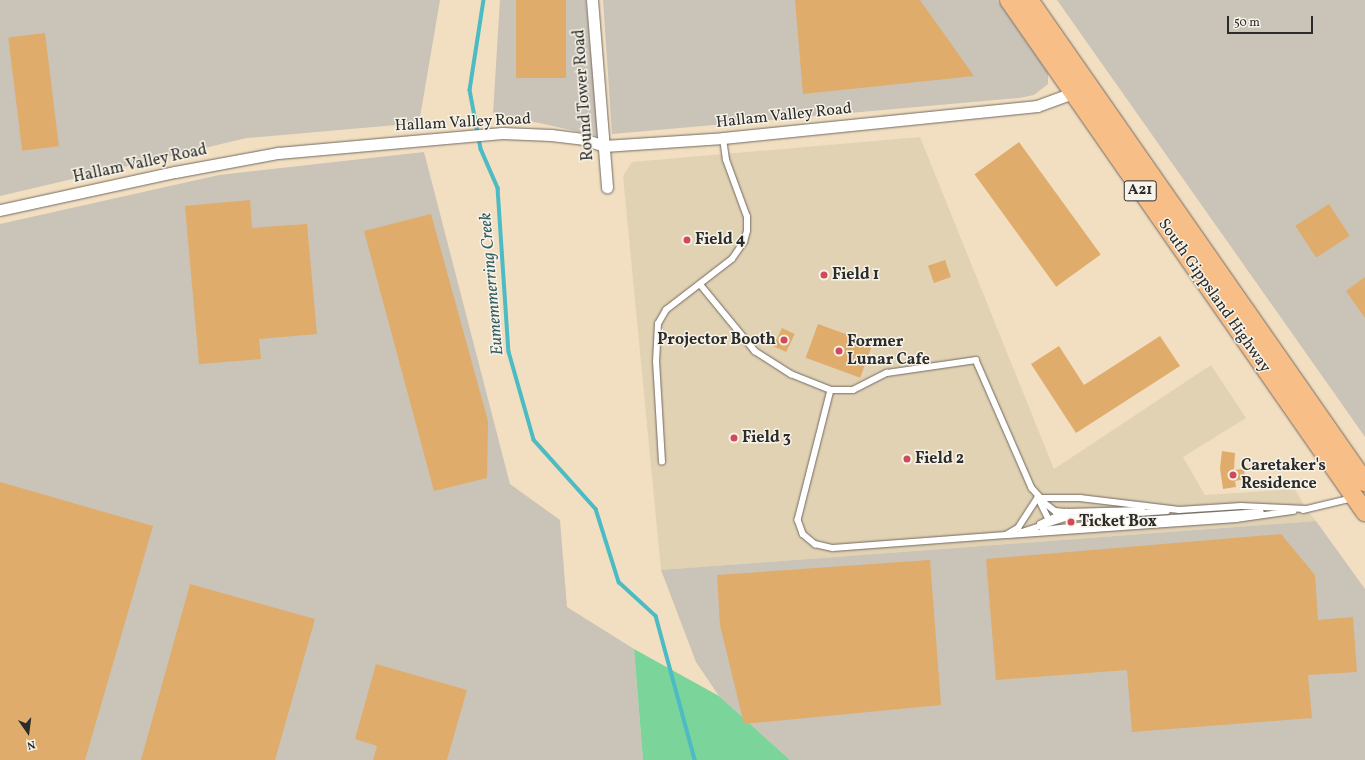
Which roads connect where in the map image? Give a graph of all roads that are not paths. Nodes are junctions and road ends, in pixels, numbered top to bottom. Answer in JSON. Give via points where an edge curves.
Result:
{"nodes":[{"id":1,"x":592,"y":0,"type":"edge"},
{"id":2,"x":1009,"y":0,"type":"edge"},
{"id":3,"x":1029,"y":0,"type":"edge"},
{"id":4,"x":1079,"y":82,"type":"junction"},
{"id":5,"x":723,"y":138,"type":"junction"},
{"id":6,"x":604,"y":146,"type":"junction"},
{"id":7,"x":607,"y":187,"type":"dead end"},
{"id":8,"x":0,"y":210,"type":"edge"},
{"id":9,"x":700,"y":284,"type":"junction"},
{"id":10,"x":1240,"y":320,"type":"junction"},
{"id":11,"x":831,"y":390,"type":"junction"},
{"id":12,"x":662,"y":462,"type":"dead end"},
{"id":13,"x":1365,"y":482,"type":"edge"},
{"id":14,"x":1038,"y":497,"type":"junction"},
{"id":15,"x":1362,"y":500,"type":"edge"},
{"id":16,"x":1306,"y":509,"type":"junction"},
{"id":17,"x":1178,"y":510,"type":"junction"},
{"id":18,"x":1065,"y":515,"type":"junction"},
{"id":19,"x":1050,"y":519,"type":"junction"},
{"id":20,"x":1056,"y":528,"type":"junction"},
{"id":21,"x":1066,"y":529,"type":"junction"},
{"id":22,"x":1006,"y":536,"type":"junction"}],
"edges":[{"from":1,"to":6,"type":"street","name":"Round Tower Road"},
{"from":2,"to":4,"type":"highway","name":"South Gippsland Highway","number":"A21"},
{"from":3,"to":4,"type":"highway","name":"South Gippsland Highway","number":"A21"},
{"from":4,"to":5,"type":"street","name":"Hallam Valley Road","via":[[1037,106]]},
{"from":4,"to":10,"type":"highway","name":"South Gippsland Highway","number":"A21"},
{"from":5,"to":6,"type":"street","name":"Hallam Valley Road"},
{"from":5,"to":9,"type":"lane","via":[[726,160],[747,217],[748,231],[735,256]]},
{"from":6,"to":7,"type":"street","name":"Round Tower Road"},
{"from":6,"to":8,"type":"street","name":"Hallam Valley Road","via":[[564,136],[502,134],[278,153],[174,172]]},
{"from":9,"to":11,"type":"lane","via":[[755,351],[786,371]]},
{"from":9,"to":12,"type":"lane","via":[[666,310],[658,324],[656,362]]},
{"from":10,"to":13,"type":"highway","name":"South Gippsland Highway","number":"A21"},
{"from":10,"to":15,"type":"highway","name":"South Gippsland Highway","number":"A21"},
{"from":11,"to":14,"type":"lane","via":[[853,390],[887,373],[976,360]]},
{"from":11,"to":22,"type":"lane","via":[[799,512],[800,528],[808,539],[815,544],[833,548]]},
{"from":14,"to":17,"type":"lane","via":[[1047,500],[1092,499]]},
{"from":14,"to":18,"type":"lane","via":[[1049,508]]},
{"from":14,"to":19,"type":"lane"},
{"from":14,"to":22,"type":"lane","via":[[1018,528]]},
{"from":15,"to":16,"type":"lane"},
{"from":16,"to":17,"type":"lane","via":[[1241,506]]},
{"from":16,"to":21,"type":"lane","via":[[1236,519]]},
{"from":17,"to":18,"type":"lane"},
{"from":18,"to":19,"type":"lane"},
{"from":19,"to":20,"type":"lane"},
{"from":19,"to":21,"type":"lane"},
{"from":19,"to":22,"type":"lane","via":[[1034,529]]},
{"from":20,"to":21,"type":"lane"},
{"from":20,"to":22,"type":"lane"},
{"from":21,"to":22,"type":"lane"}]}
